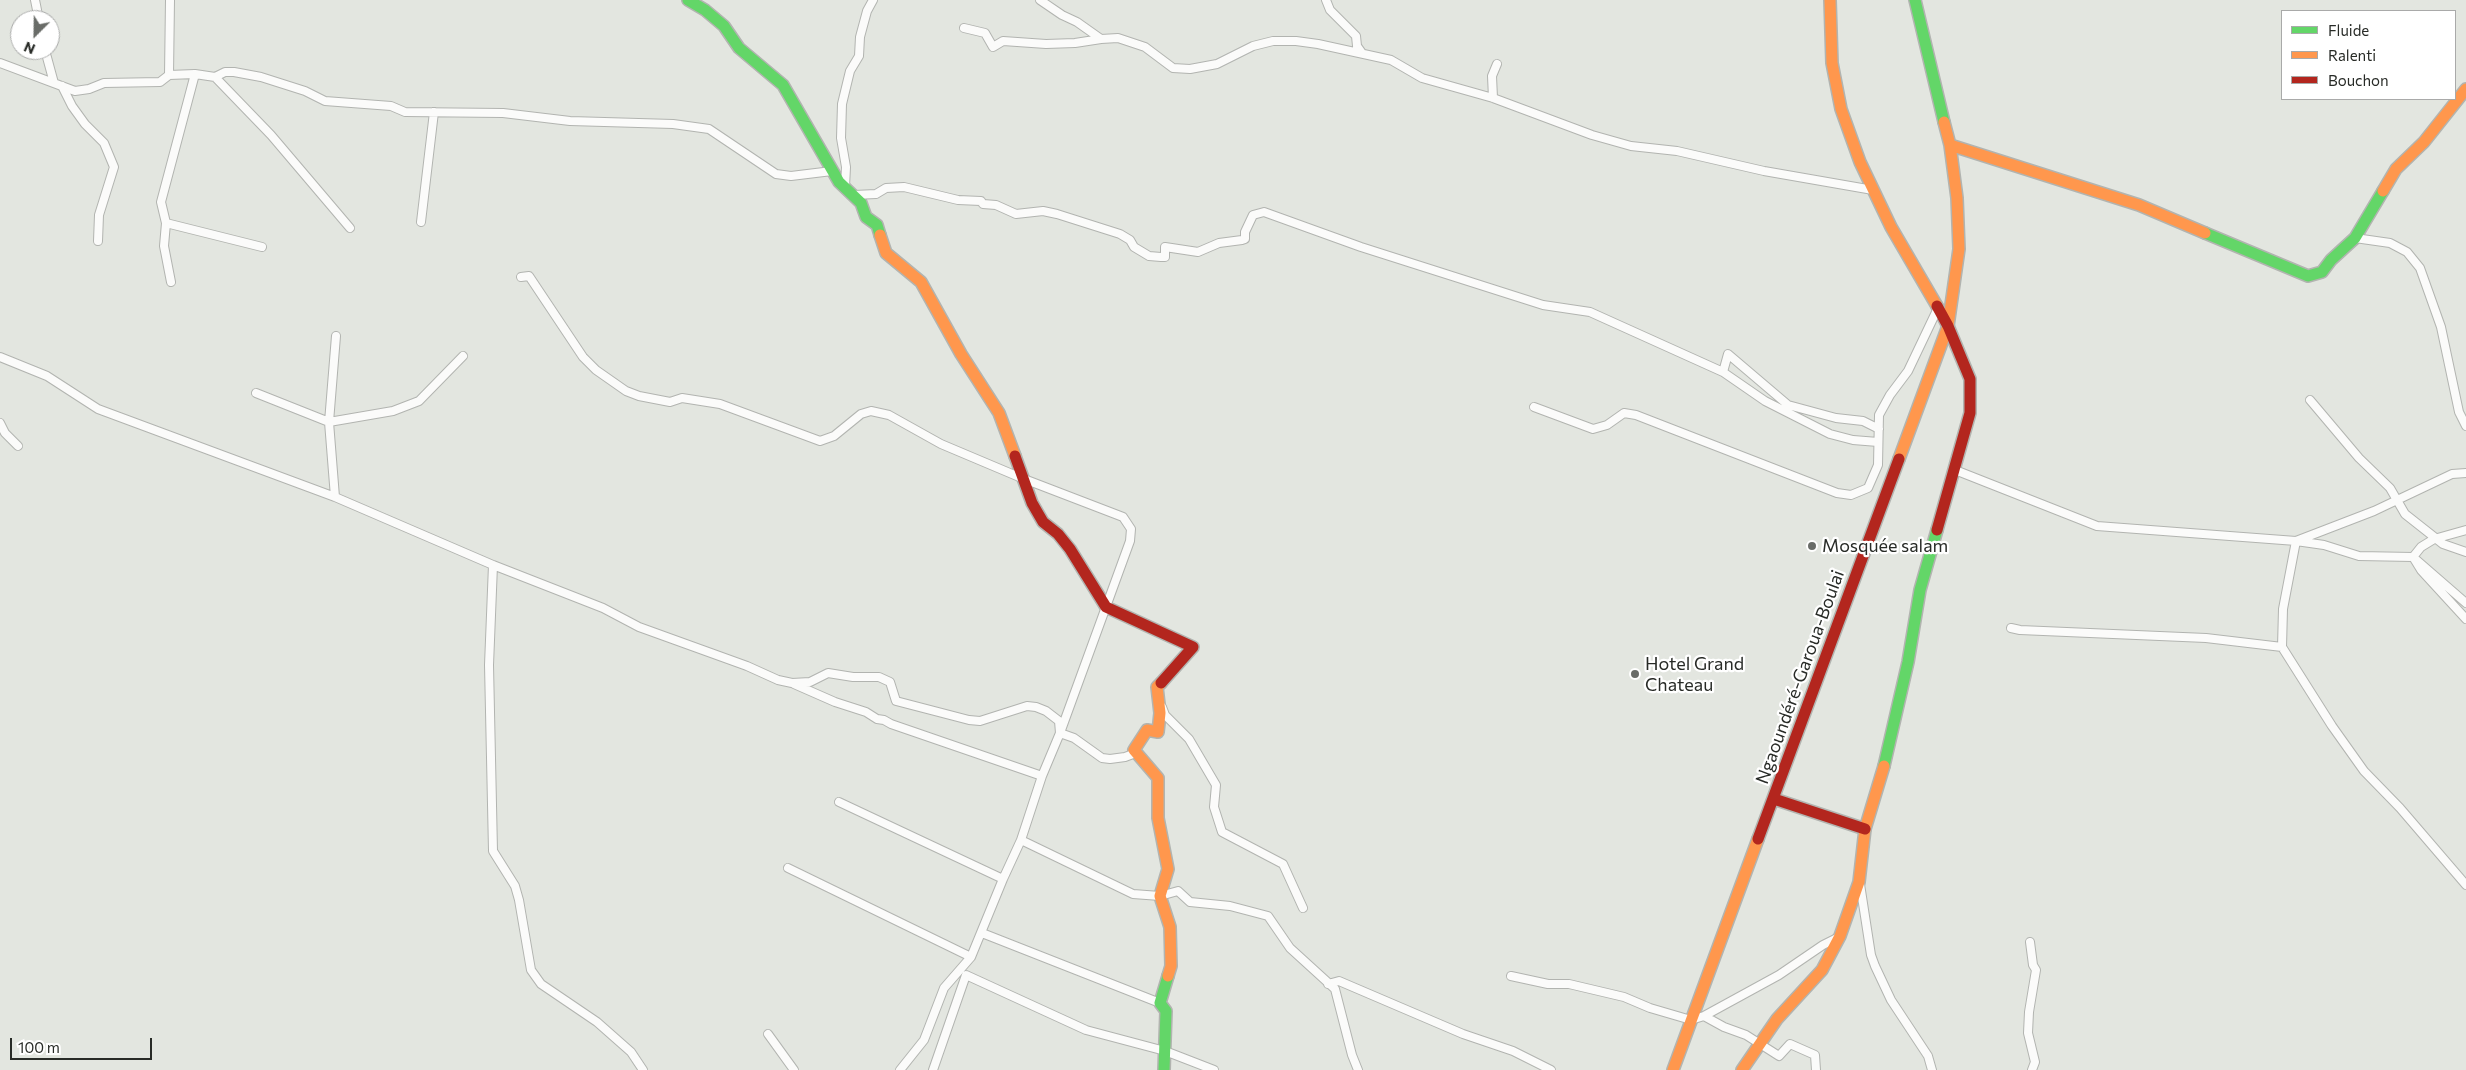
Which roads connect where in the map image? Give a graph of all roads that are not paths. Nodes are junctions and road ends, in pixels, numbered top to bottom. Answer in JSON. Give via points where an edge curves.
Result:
{"nodes":[{"id":1,"x":170,"y":0,"type":"edge"},
{"id":2,"x":688,"y":0,"type":"edge"},
{"id":3,"x":873,"y":0,"type":"edge"},
{"id":4,"x":1040,"y":0,"type":"edge"},
{"id":5,"x":1326,"y":0,"type":"edge"},
{"id":6,"x":1830,"y":0,"type":"edge"},
{"id":7,"x":1915,"y":0,"type":"edge"},
{"id":8,"x":964,"y":28,"type":"dead end"},
{"id":9,"x":1100,"y":39,"type":"junction"},
{"id":10,"x":1362,"y":53,"type":"junction"},
{"id":11,"x":50,"y":60,"type":"edge"},
{"id":12,"x":0,"y":63,"type":"edge"},
{"id":13,"x":1497,"y":64,"type":"dead end"},
{"id":14,"x":195,"y":74,"type":"junction"},
{"id":15,"x":169,"y":75,"type":"junction"},
{"id":16,"x":215,"y":77,"type":"junction"},
{"id":17,"x":58,"y":84,"type":"junction"},
{"id":18,"x":2466,"y":89,"type":"edge"},
{"id":19,"x":1493,"y":98,"type":"junction"},
{"id":20,"x":434,"y":112,"type":"junction"},
{"id":21,"x":1950,"y":145,"type":"junction"},
{"id":22,"x":832,"y":171,"type":"junction"},
{"id":23,"x":1873,"y":190,"type":"junction"},
{"id":24,"x":850,"y":191,"type":"junction"},
{"id":25,"x":421,"y":222,"type":"dead end"},
{"id":26,"x":166,"y":223,"type":"junction"},
{"id":27,"x":350,"y":228,"type":"dead end"},
{"id":28,"x":2355,"y":238,"type":"junction"},
{"id":29,"x":98,"y":241,"type":"dead end"},
{"id":30,"x":262,"y":247,"type":"dead end"},
{"id":31,"x":521,"y":277,"type":"dead end"},
{"id":32,"x":171,"y":282,"type":"dead end"},
{"id":33,"x":1938,"y":308,"type":"junction"},
{"id":34,"x":1948,"y":326,"type":"junction"},
{"id":35,"x":336,"y":336,"type":"dead end"},
{"id":36,"x":463,"y":356,"type":"dead end"},
{"id":37,"x":0,"y":357,"type":"edge"},
{"id":38,"x":1723,"y":372,"type":"junction"},
{"id":39,"x":256,"y":393,"type":"dead end"},
{"id":40,"x":2310,"y":400,"type":"dead end"},
{"id":41,"x":1534,"y":407,"type":"dead end"},
{"id":42,"x":329,"y":422,"type":"junction"},
{"id":43,"x":0,"y":423,"type":"edge"},
{"id":44,"x":2466,"y":426,"type":"edge"},
{"id":45,"x":1879,"y":428,"type":"junction"},
{"id":46,"x":1878,"y":442,"type":"junction"},
{"id":47,"x":18,"y":446,"type":"dead end"},
{"id":48,"x":1955,"y":470,"type":"junction"},
{"id":49,"x":2466,"y":473,"type":"edge"},
{"id":50,"x":1024,"y":479,"type":"junction"},
{"id":51,"x":335,"y":496,"type":"junction"},
{"id":52,"x":2398,"y":501,"type":"junction"},
{"id":53,"x":2466,"y":530,"type":"edge"},
{"id":54,"x":2434,"y":539,"type":"junction"},
{"id":55,"x":2296,"y":541,"type":"junction"},
{"id":56,"x":2466,"y":552,"type":"edge"},
{"id":57,"x":2412,"y":557,"type":"junction"},
{"id":58,"x":494,"y":565,"type":"junction"},
{"id":59,"x":2466,"y":603,"type":"edge"},
{"id":60,"x":1106,"y":607,"type":"junction"},
{"id":61,"x":2466,"y":619,"type":"edge"},
{"id":62,"x":2011,"y":628,"type":"dead end"},
{"id":63,"x":2282,"y":648,"type":"junction"},
{"id":64,"x":792,"y":683,"type":"junction"},
{"id":65,"x":1158,"y":694,"type":"junction"},
{"id":66,"x":1060,"y":733,"type":"junction"},
{"id":67,"x":1134,"y":750,"type":"junction"},
{"id":68,"x":1042,"y":776,"type":"junction"},
{"id":69,"x":1774,"y":798,"type":"junction"},
{"id":70,"x":839,"y":802,"type":"dead end"},
{"id":71,"x":1865,"y":830,"type":"junction"},
{"id":72,"x":1021,"y":840,"type":"junction"},
{"id":73,"x":788,"y":868,"type":"dead end"},
{"id":74,"x":1002,"y":878,"type":"junction"},
{"id":75,"x":1859,"y":882,"type":"junction"},
{"id":76,"x":2466,"y":885,"type":"edge"},
{"id":77,"x":1160,"y":896,"type":"junction"},
{"id":78,"x":1303,"y":908,"type":"dead end"},
{"id":79,"x":982,"y":933,"type":"junction"},
{"id":80,"x":1840,"y":936,"type":"junction"},
{"id":81,"x":2030,"y":942,"type":"dead end"},
{"id":82,"x":971,"y":958,"type":"junction"},
{"id":83,"x":1511,"y":976,"type":"dead end"},
{"id":84,"x":1328,"y":984,"type":"junction"},
{"id":85,"x":1160,"y":1003,"type":"junction"},
{"id":86,"x":1704,"y":1016,"type":"junction"},
{"id":87,"x":1691,"y":1020,"type":"junction"},
{"id":88,"x":768,"y":1034,"type":"dead end"},
{"id":89,"x":1761,"y":1045,"type":"junction"},
{"id":90,"x":1165,"y":1051,"type":"junction"},
{"id":91,"x":936,"y":1060,"type":"junction"},
{"id":92,"x":643,"y":1070,"type":"edge"},
{"id":93,"x":794,"y":1070,"type":"edge"},
{"id":94,"x":900,"y":1070,"type":"edge"},
{"id":95,"x":929,"y":1070,"type":"edge"},
{"id":96,"x":933,"y":1070,"type":"edge"},
{"id":97,"x":1164,"y":1070,"type":"edge"},
{"id":98,"x":1214,"y":1070,"type":"edge"},
{"id":99,"x":1358,"y":1070,"type":"edge"},
{"id":100,"x":1551,"y":1070,"type":"edge"},
{"id":101,"x":1673,"y":1070,"type":"edge"},
{"id":102,"x":1742,"y":1070,"type":"edge"},
{"id":103,"x":1816,"y":1070,"type":"edge"},
{"id":104,"x":1932,"y":1070,"type":"edge"},
{"id":105,"x":2032,"y":1070,"type":"edge"}],
"edges":[{"from":1,"to":15,"type":"street"},
{"from":2,"to":22,"type":"main road","via":[[724,26],[739,48],[782,85]]},
{"from":3,"to":24,"type":"street","via":[[860,37],[858,61],[850,71],[842,104],[841,138]]},
{"from":4,"to":9,"type":"street"},
{"from":5,"to":10,"type":"street","via":[[1330,10],[1356,36]]},
{"from":6,"to":23,"type":"main road","via":[[1832,63],[1841,109]]},
{"from":7,"to":21,"type":"main road","name":"Ngaoundéré-Garoua-Boulai"},
{"from":8,"to":9,"type":"street","via":[[985,33],[993,47],[1003,41],[1075,44]]},
{"from":9,"to":10,"type":"street","via":[[1118,38],[1145,47],[1174,68],[1218,64],[1253,46],[1273,41],[1296,41]]},
{"from":10,"to":19,"type":"street","via":[[1391,60],[1422,78]]},
{"from":11,"to":17,"type":"street"},
{"from":12,"to":17,"type":"street"},
{"from":13,"to":19,"type":"street","via":[[1492,76]]},
{"from":14,"to":15,"type":"street"},
{"from":14,"to":16,"type":"street"},
{"from":14,"to":26,"type":"street","via":[[161,202]]},
{"from":15,"to":17,"type":"street","via":[[157,82],[104,83],[75,91]]},
{"from":16,"to":20,"type":"street","via":[[225,72],[242,73],[305,91],[325,101],[391,106],[405,112]]},
{"from":16,"to":27,"type":"street","via":[[271,135]]},
{"from":17,"to":29,"type":"street","via":[[85,124],[104,143],[114,167],[99,214]]},
{"from":18,"to":28,"type":"main road","via":[[2424,142],[2396,169]]},
{"from":19,"to":23,"type":"street","via":[[1583,132],[1631,146],[1677,151],[1764,171]]},
{"from":20,"to":22,"type":"street","via":[[503,113],[570,121],[673,124],[709,129],[776,174],[791,176]]},
{"from":20,"to":25,"type":"street"},
{"from":21,"to":28,"type":"main road","via":[[2138,205],[2308,276],[2322,272]]},
{"from":21,"to":34,"type":"main road","name":"Ngaoundéré-Garoua-Boulai","via":[[1959,249]]},
{"from":22,"to":24,"type":"main road"},
{"from":23,"to":33,"type":"main road"},
{"from":24,"to":38,"type":"street","via":[[876,194],[886,188],[904,187],[996,205],[1016,214],[1043,211],[1120,234],[1149,256],[1161,257],[1166,257],[1165,247],[1198,252],[1219,242],[1242,240],[1253,215],[1264,212],[1361,247],[1543,305],[1590,312]]},
{"from":24,"to":50,"type":"main road","via":[[862,203],[866,217],[876,225],[886,253],[921,282],[998,413]]},
{"from":26,"to":30,"type":"street"},
{"from":26,"to":32,"type":"street","via":[[164,246]]},
{"from":28,"to":44,"type":"street","via":[[2390,243],[2407,252],[2420,268],[2441,327],[2458,412]]},
{"from":31,"to":50,"type":"street","via":[[529,276],[583,357],[596,370],[639,396],[670,402],[682,398],[720,404],[820,441],[834,436],[861,414],[872,411],[889,415],[941,444]]},
{"from":33,"to":34,"type":"main road"},
{"from":33,"to":45,"type":"street","via":[[1908,371],[1880,415]]},
{"from":34,"to":48,"type":"main road","via":[[1970,379],[1970,413]]},
{"from":34,"to":69,"type":"main road","name":"Ngaoundéré-Garoua-Boulai"},
{"from":35,"to":42,"type":"street"},
{"from":36,"to":42,"type":"street","via":[[419,402],[393,411]]},
{"from":37,"to":51,"type":"street","via":[[47,376],[98,409]]},
{"from":38,"to":45,"type":"street","via":[[1728,354],[1788,405],[1836,418],[1863,421]]},
{"from":38,"to":46,"type":"street","via":[[1765,401],[1830,434]]},
{"from":39,"to":42,"type":"street"},
{"from":40,"to":52,"type":"street","via":[[2359,458],[2390,488]]},
{"from":41,"to":46,"type":"street","via":[[1593,429],[1624,414],[1636,415],[1837,493],[1851,495],[1868,488],[1878,465]]},
{"from":42,"to":51,"type":"street"},
{"from":43,"to":47,"type":"street"},
{"from":45,"to":46,"type":"street"},
{"from":48,"to":55,"type":"street","via":[[2098,526]]},
{"from":48,"to":71,"type":"main road","via":[[1920,590],[1892,736]]},
{"from":49,"to":52,"type":"street","via":[[2452,474]]},
{"from":50,"to":60,"type":"main road","via":[[1043,522],[1070,549]]},
{"from":50,"to":60,"type":"street","via":[[1123,517],[1131,529],[1130,541]]},
{"from":51,"to":58,"type":"street"},
{"from":52,"to":54,"type":"street","via":[[2404,514]]},
{"from":52,"to":55,"type":"street"},
{"from":53,"to":54,"type":"street"},
{"from":54,"to":56,"type":"street"},
{"from":54,"to":57,"type":"street"},
{"from":55,"to":57,"type":"street","via":[[2359,556]]},
{"from":55,"to":63,"type":"street","via":[[2283,608]]},
{"from":57,"to":59,"type":"street"},
{"from":57,"to":61,"type":"street"},
{"from":58,"to":64,"type":"street","via":[[604,608],[639,627]]},
{"from":58,"to":92,"type":"street","via":[[489,665],[493,851],[520,900],[531,970],[541,984],[597,1022],[631,1052]]},
{"from":60,"to":65,"type":"main road","via":[[1193,647],[1157,687]]},
{"from":60,"to":66,"type":"street"},
{"from":62,"to":63,"type":"street","via":[[2206,638]]},
{"from":63,"to":76,"type":"street","via":[[2364,771]]},
{"from":64,"to":66,"type":"street","via":[[810,682],[828,672],[853,677],[879,677],[890,682],[896,701],[915,707],[980,721],[1026,706],[1036,707],[1059,721]]},
{"from":64,"to":68,"type":"street","via":[[877,719]]},
{"from":65,"to":67,"type":"main road","via":[[1158,732],[1146,730]]},
{"from":65,"to":78,"type":"street","via":[[1165,714],[1190,739],[1216,785],[1214,807],[1222,832],[1283,864]]},
{"from":66,"to":67,"type":"street","via":[[1074,738],[1102,758],[1125,757],[1134,754]]},
{"from":66,"to":68,"type":"street"},
{"from":67,"to":77,"type":"main road","via":[[1158,778],[1158,818],[1168,868]]},
{"from":68,"to":72,"type":"street"},
{"from":69,"to":71,"type":"main road"},
{"from":69,"to":87,"type":"main road","name":"Ngaoundéré-Garoua-Boulai"},
{"from":70,"to":74,"type":"street"},
{"from":71,"to":75,"type":"main road"},
{"from":72,"to":74,"type":"street"},
{"from":72,"to":77,"type":"street","via":[[1133,894]]},
{"from":73,"to":82,"type":"street"},
{"from":74,"to":79,"type":"street"},
{"from":75,"to":80,"type":"main road"},
{"from":75,"to":104,"type":"street","via":[[1875,966],[1891,1000],[1928,1056]]},
{"from":77,"to":84,"type":"street","via":[[1178,892],[1190,902],[1230,906],[1268,916],[1290,948]]},
{"from":77,"to":85,"type":"main road","via":[[1170,927],[1171,966]]},
{"from":79,"to":82,"type":"street"},
{"from":79,"to":85,"type":"street"},
{"from":80,"to":86,"type":"street","via":[[1779,975]]},
{"from":80,"to":89,"type":"main road","via":[[1822,970],[1777,1020]]},
{"from":81,"to":105,"type":"street","via":[[2032,965],[2036,970],[2028,1033],[2034,1062]]},
{"from":82,"to":94,"type":"street","via":[[944,988],[924,1040]]},
{"from":83,"to":87,"type":"street","via":[[1624,996],[1650,1008]]},
{"from":84,"to":99,"type":"street","via":[[1339,998]]},
{"from":84,"to":100,"type":"street","via":[[1339,981],[1463,1034],[1529,1058]]},
{"from":85,"to":90,"type":"main road","via":[[1166,1011]]},
{"from":86,"to":87,"type":"street"},
{"from":86,"to":89,"type":"street"},
{"from":87,"to":101,"type":"main road","name":"Ngaoundéré-Garoua-Boulai"},
{"from":88,"to":93,"type":"street"},
{"from":89,"to":102,"type":"main road"},
{"from":89,"to":103,"type":"street","via":[[1779,1056],[1790,1044],[1815,1055]]},
{"from":90,"to":91,"type":"street","via":[[1086,1030],[966,975]]},
{"from":90,"to":97,"type":"main road"},
{"from":90,"to":98,"type":"street"},
{"from":91,"to":95,"type":"street"},
{"from":91,"to":96,"type":"street"}]}
